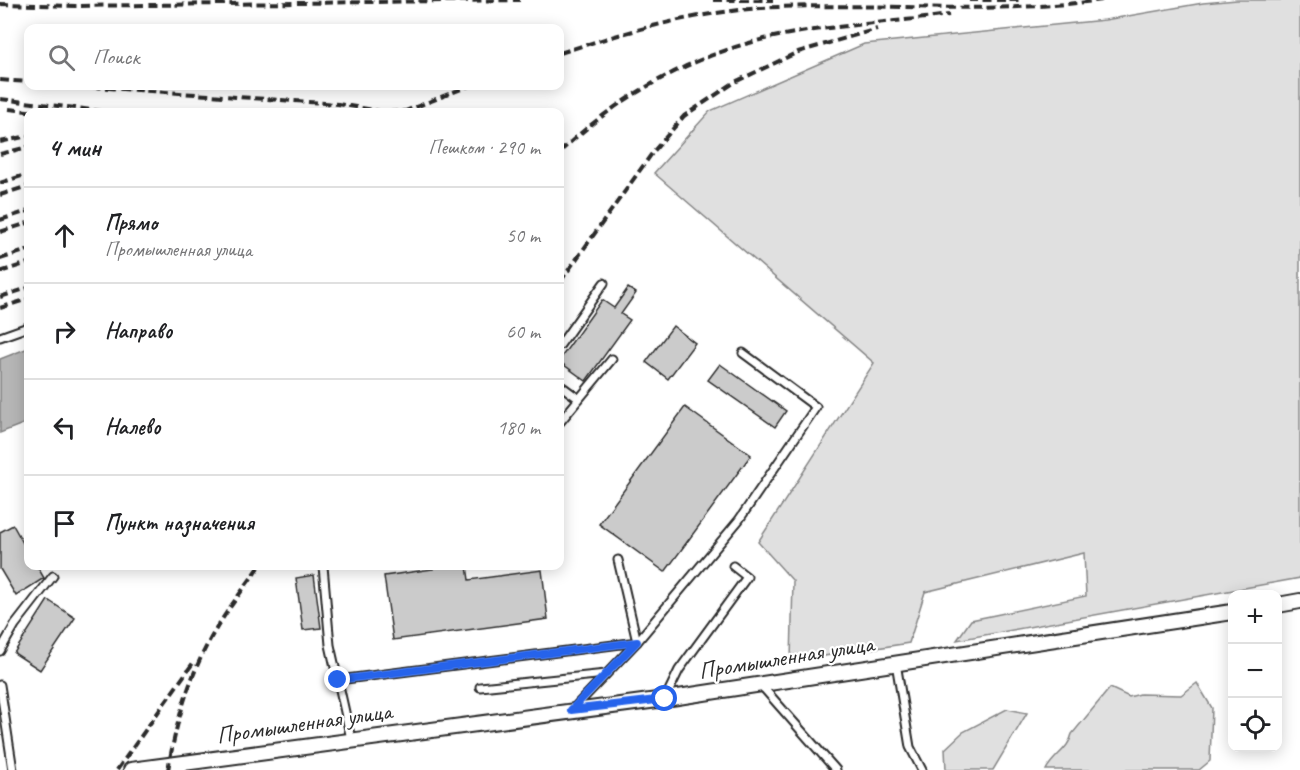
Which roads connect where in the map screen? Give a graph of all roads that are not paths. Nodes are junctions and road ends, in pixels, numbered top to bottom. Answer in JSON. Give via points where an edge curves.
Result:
{"nodes":[{"id":1,"x":604,"y":283,"type":"dead end"},
{"id":2,"x":24,"y":328,"type":"edge"},
{"id":3,"x":0,"y":337,"type":"edge"},
{"id":4,"x":564,"y":339,"type":"edge"},
{"id":5,"x":743,"y":353,"type":"dead end"},
{"id":6,"x":612,"y":358,"type":"dead end"},
{"id":7,"x":564,"y":388,"type":"edge"},
{"id":8,"x":579,"y":399,"type":"junction"},
{"id":9,"x":564,"y":417,"type":"edge"},
{"id":10,"x":618,"y":560,"type":"dead end"},
{"id":11,"x":733,"y":566,"type":"dead end"},
{"id":12,"x":323,"y":570,"type":"edge"},
{"id":13,"x":53,"y":576,"type":"dead end"},
{"id":14,"x":1300,"y":601,"type":"edge"},
{"id":15,"x":1282,"y":604,"type":"edge"},
{"id":16,"x":1228,"y":613,"type":"edge"},
{"id":17,"x":637,"y":642,"type":"junction"},
{"id":18,"x":0,"y":651,"type":"edge"},
{"id":19,"x":896,"y":663,"type":"junction"},
{"id":20,"x":606,"y":674,"type":"junction"},
{"id":21,"x":338,"y":680,"type":"junction"},
{"id":22,"x":759,"y":684,"type":"junction"},
{"id":23,"x":0,"y":685,"type":"edge"},
{"id":24,"x":480,"y":687,"type":"dead end"},
{"id":25,"x":665,"y":699,"type":"junction"},
{"id":26,"x":571,"y":710,"type":"junction"},
{"id":27,"x":351,"y":739,"type":"junction"},
{"id":28,"x":13,"y":770,"type":"edge"},
{"id":29,"x":131,"y":770,"type":"edge"},
{"id":30,"x":836,"y":770,"type":"edge"},
{"id":31,"x":922,"y":770,"type":"edge"}],
"edges":[{"from":1,"to":4,"type":"lane"},
{"from":2,"to":3,"type":"lane"},
{"from":5,"to":17,"type":"lane","via":[[816,407],[740,520]]},
{"from":6,"to":8,"type":"lane"},
{"from":7,"to":8,"type":"lane"},
{"from":8,"to":9,"type":"lane"},
{"from":10,"to":17,"type":"lane"},
{"from":11,"to":25,"type":"lane","via":[[747,577],[679,670]]},
{"from":12,"to":21,"type":"lane","via":[[330,645]]},
{"from":13,"to":18,"type":"lane"},
{"from":14,"to":15,"type":"street"},
{"from":16,"to":19,"type":"street","name":"Промышленная улица"},
{"from":17,"to":20,"type":"lane"},
{"from":17,"to":21,"type":"lane"},
{"from":19,"to":22,"type":"street","name":"Промышленная улица"},
{"from":19,"to":31,"type":"lane","via":[[910,747]]},
{"from":20,"to":24,"type":"lane"},
{"from":20,"to":26,"type":"lane"},
{"from":21,"to":27,"type":"lane"},
{"from":22,"to":25,"type":"street","name":"Промышленная улица"},
{"from":22,"to":30,"type":"lane"},
{"from":23,"to":28,"type":"lane"},
{"from":25,"to":26,"type":"street","name":"Промышленная улица"},
{"from":26,"to":27,"type":"street","name":"Промышленная улица"},
{"from":27,"to":29,"type":"street","name":"Промышленная улица"}]}
